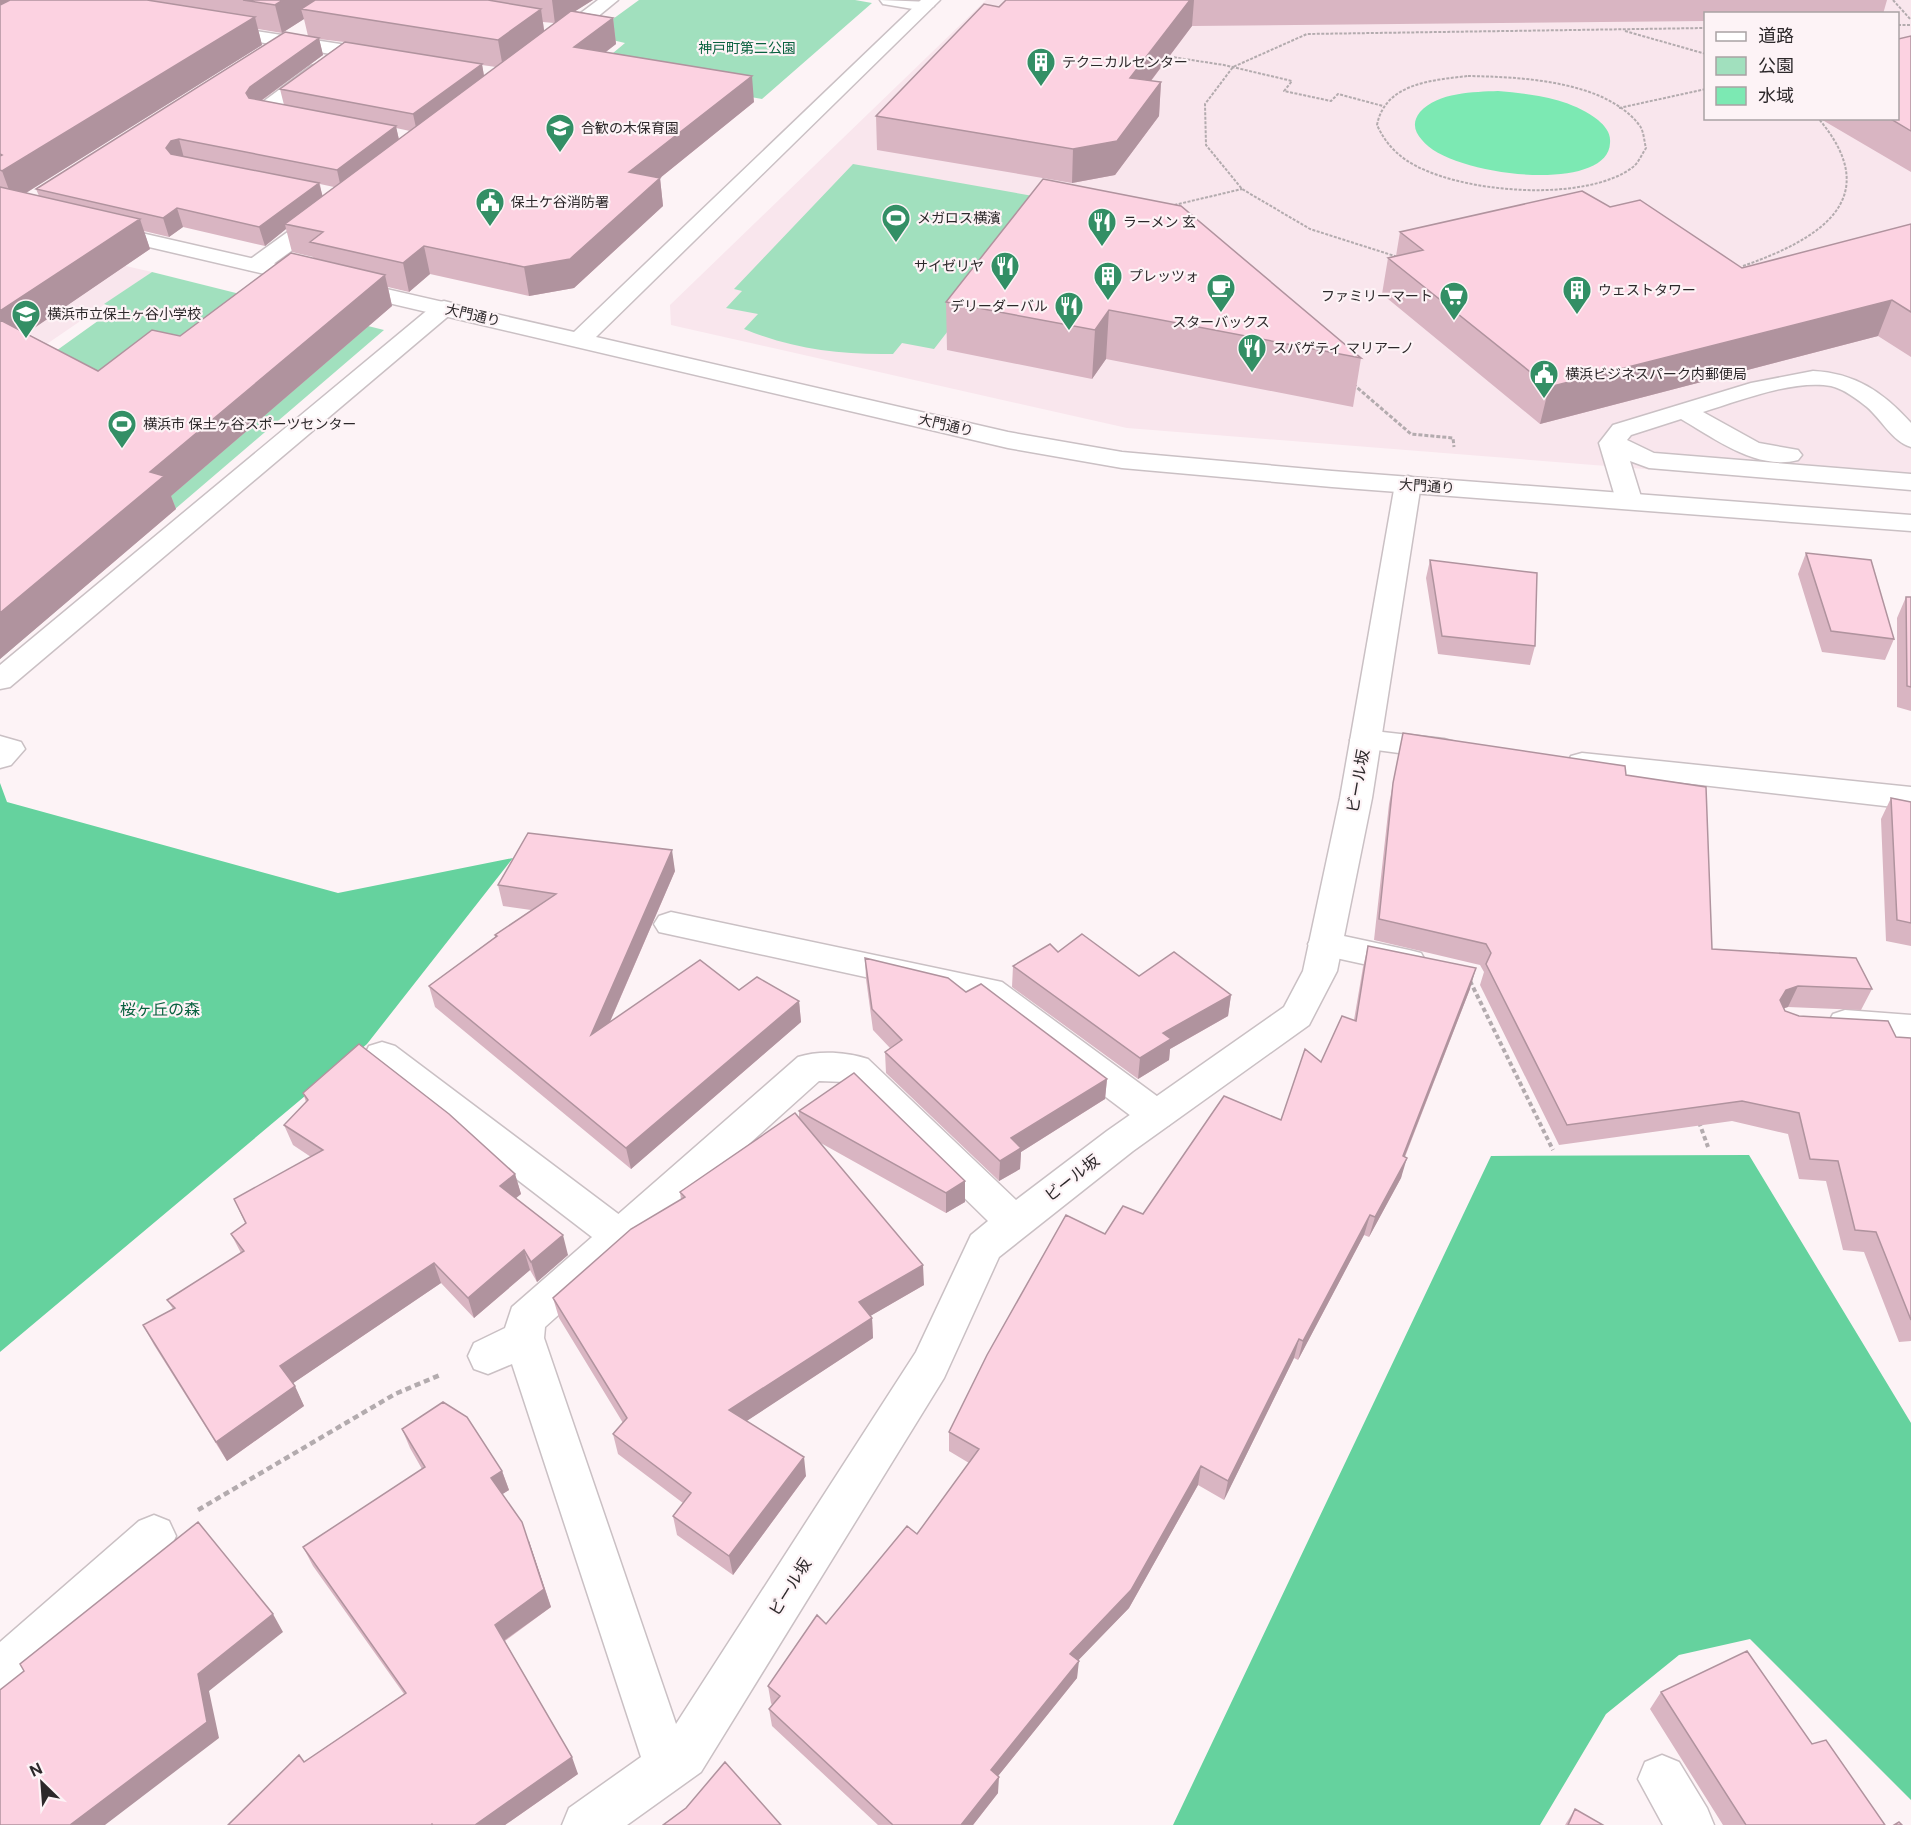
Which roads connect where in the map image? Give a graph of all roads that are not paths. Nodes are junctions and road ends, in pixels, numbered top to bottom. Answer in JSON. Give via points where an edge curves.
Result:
{"nodes":[{"id":1,"x":609,"y":0,"type":"edge"},
{"id":2,"x":889,"y":0,"type":"edge"},
{"id":3,"x":928,"y":3,"type":"edge"},
{"id":4,"x":313,"y":24,"type":"edge"},
{"id":5,"x":203,"y":28,"type":"edge"},
{"id":6,"x":544,"y":29,"type":"edge"},
{"id":7,"x":567,"y":33,"type":"junction"},
{"id":8,"x":286,"y":41,"type":"junction"},
{"id":9,"x":344,"y":51,"type":"junction"},
{"id":10,"x":542,"y":52,"type":"edge"},
{"id":11,"x":266,"y":54,"type":"edge"},
{"id":12,"x":403,"y":60,"type":"edge"},
{"id":13,"x":309,"y":120,"type":"edge"},
{"id":14,"x":339,"y":204,"type":"edge"},
{"id":15,"x":87,"y":226,"type":"edge"},
{"id":16,"x":258,"y":266,"type":"junction"},
{"id":17,"x":444,"y":308,"type":"junction"},
{"id":18,"x":581,"y":339,"type":"junction"},
{"id":19,"x":1684,"y":411,"type":"junction"},
{"id":20,"x":1911,"y":439,"type":"edge"},
{"id":21,"x":1612,"y":443,"type":"junction"},
{"id":22,"x":1854,"y":461,"type":"dead end"},
{"id":23,"x":1911,"y":482,"type":"edge"},
{"id":24,"x":1408,"y":484,"type":"junction"},
{"id":25,"x":1629,"y":500,"type":"junction"},
{"id":26,"x":1911,"y":523,"type":"edge"},
{"id":27,"x":0,"y":680,"type":"edge"},
{"id":28,"x":1365,"y":740,"type":"junction"},
{"id":29,"x":0,"y":746,"type":"edge"},
{"id":30,"x":1472,"y":752,"type":"edge"},
{"id":31,"x":0,"y":758,"type":"edge"},
{"id":32,"x":1555,"y":760,"type":"edge"},
{"id":33,"x":1911,"y":798,"type":"edge"},
{"id":34,"x":671,"y":924,"type":"dead end"},
{"id":35,"x":1325,"y":944,"type":"junction"},
{"id":36,"x":1466,"y":975,"type":"edge"},
{"id":37,"x":1812,"y":1022,"type":"edge"},
{"id":38,"x":1911,"y":1028,"type":"edge"},
{"id":39,"x":382,"y":1056,"type":"dead end"},
{"id":40,"x":1156,"y":1114,"type":"junction"},
{"id":41,"x":1015,"y":1223,"type":"junction"},
{"id":42,"x":619,"y":1236,"type":"junction"},
{"id":43,"x":524,"y":1338,"type":"junction"},
{"id":44,"x":488,"y":1356,"type":"road end"},
{"id":45,"x":154,"y":1536,"type":"road end"},
{"id":46,"x":0,"y":1672,"type":"edge"},
{"id":47,"x":667,"y":1766,"type":"junction"},
{"id":48,"x":1662,"y":1779,"type":"dead end"},
{"id":49,"x":586,"y":1825,"type":"edge"},
{"id":50,"x":1690,"y":1825,"type":"edge"}],
"edges":[{"from":1,"to":7,"type":"street"},
{"from":2,"to":3,"type":"street"},
{"from":3,"to":18,"type":"street"},
{"from":4,"to":8,"type":"street"},
{"from":5,"to":8,"type":"street"},
{"from":6,"to":7,"type":"street"},
{"from":7,"to":10,"type":"street"},
{"from":8,"to":9,"type":"street"},
{"from":8,"to":11,"type":"street"},
{"from":9,"to":12,"type":"street"},
{"from":9,"to":13,"type":"street","via":[[263,111]]},
{"from":14,"to":16,"type":"street"},
{"from":15,"to":16,"type":"street","name":"大門通り"},
{"from":16,"to":17,"type":"street","name":"大門通り"},
{"from":17,"to":18,"type":"street","name":"大門通り"},
{"from":17,"to":27,"type":"street"},
{"from":18,"to":24,"type":"street","name":"大門通り","via":[[1008,440],[1122,460]]},
{"from":19,"to":20,"type":"street","via":[[1784,382],[1830,378],[1858,389],[1880,405]]},
{"from":19,"to":21,"type":"street","via":[[1622,430]]},
{"from":19,"to":22,"type":"street","via":[[1752,449]]},
{"from":21,"to":23,"type":"street","via":[[1649,460]]},
{"from":21,"to":25,"type":"street"},
{"from":24,"to":25,"type":"street","name":"大門通り"},
{"from":24,"to":28,"type":"street","name":"ビール坂"},
{"from":25,"to":26,"type":"street","name":"大門通り"},
{"from":28,"to":30,"type":"street"},
{"from":28,"to":35,"type":"street","name":"ビール坂"},
{"from":29,"to":31,"type":"street","via":[[10,749]]},
{"from":32,"to":33,"type":"street"},
{"from":34,"to":40,"type":"street","via":[[990,991]]},
{"from":35,"to":36,"type":"street"},
{"from":35,"to":40,"type":"street","name":"ビール坂","via":[[1320,971],[1297,1016]]},
{"from":37,"to":38,"type":"street"},
{"from":39,"to":42,"type":"street"},
{"from":40,"to":41,"type":"street","name":"ビール坂"},
{"from":41,"to":42,"type":"street","via":[[855,1069],[811,1067]]},
{"from":41,"to":47,"type":"street","name":"ビール坂","via":[[985,1246],[930,1365],[684,1755]]},
{"from":42,"to":43,"type":"street","via":[[526,1319]]},
{"from":43,"to":44,"type":"street"},
{"from":43,"to":47,"type":"street"},
{"from":45,"to":46,"type":"street"},
{"from":47,"to":49,"type":"street","name":"ビール坂"},
{"from":48,"to":50,"type":"street"}]}
